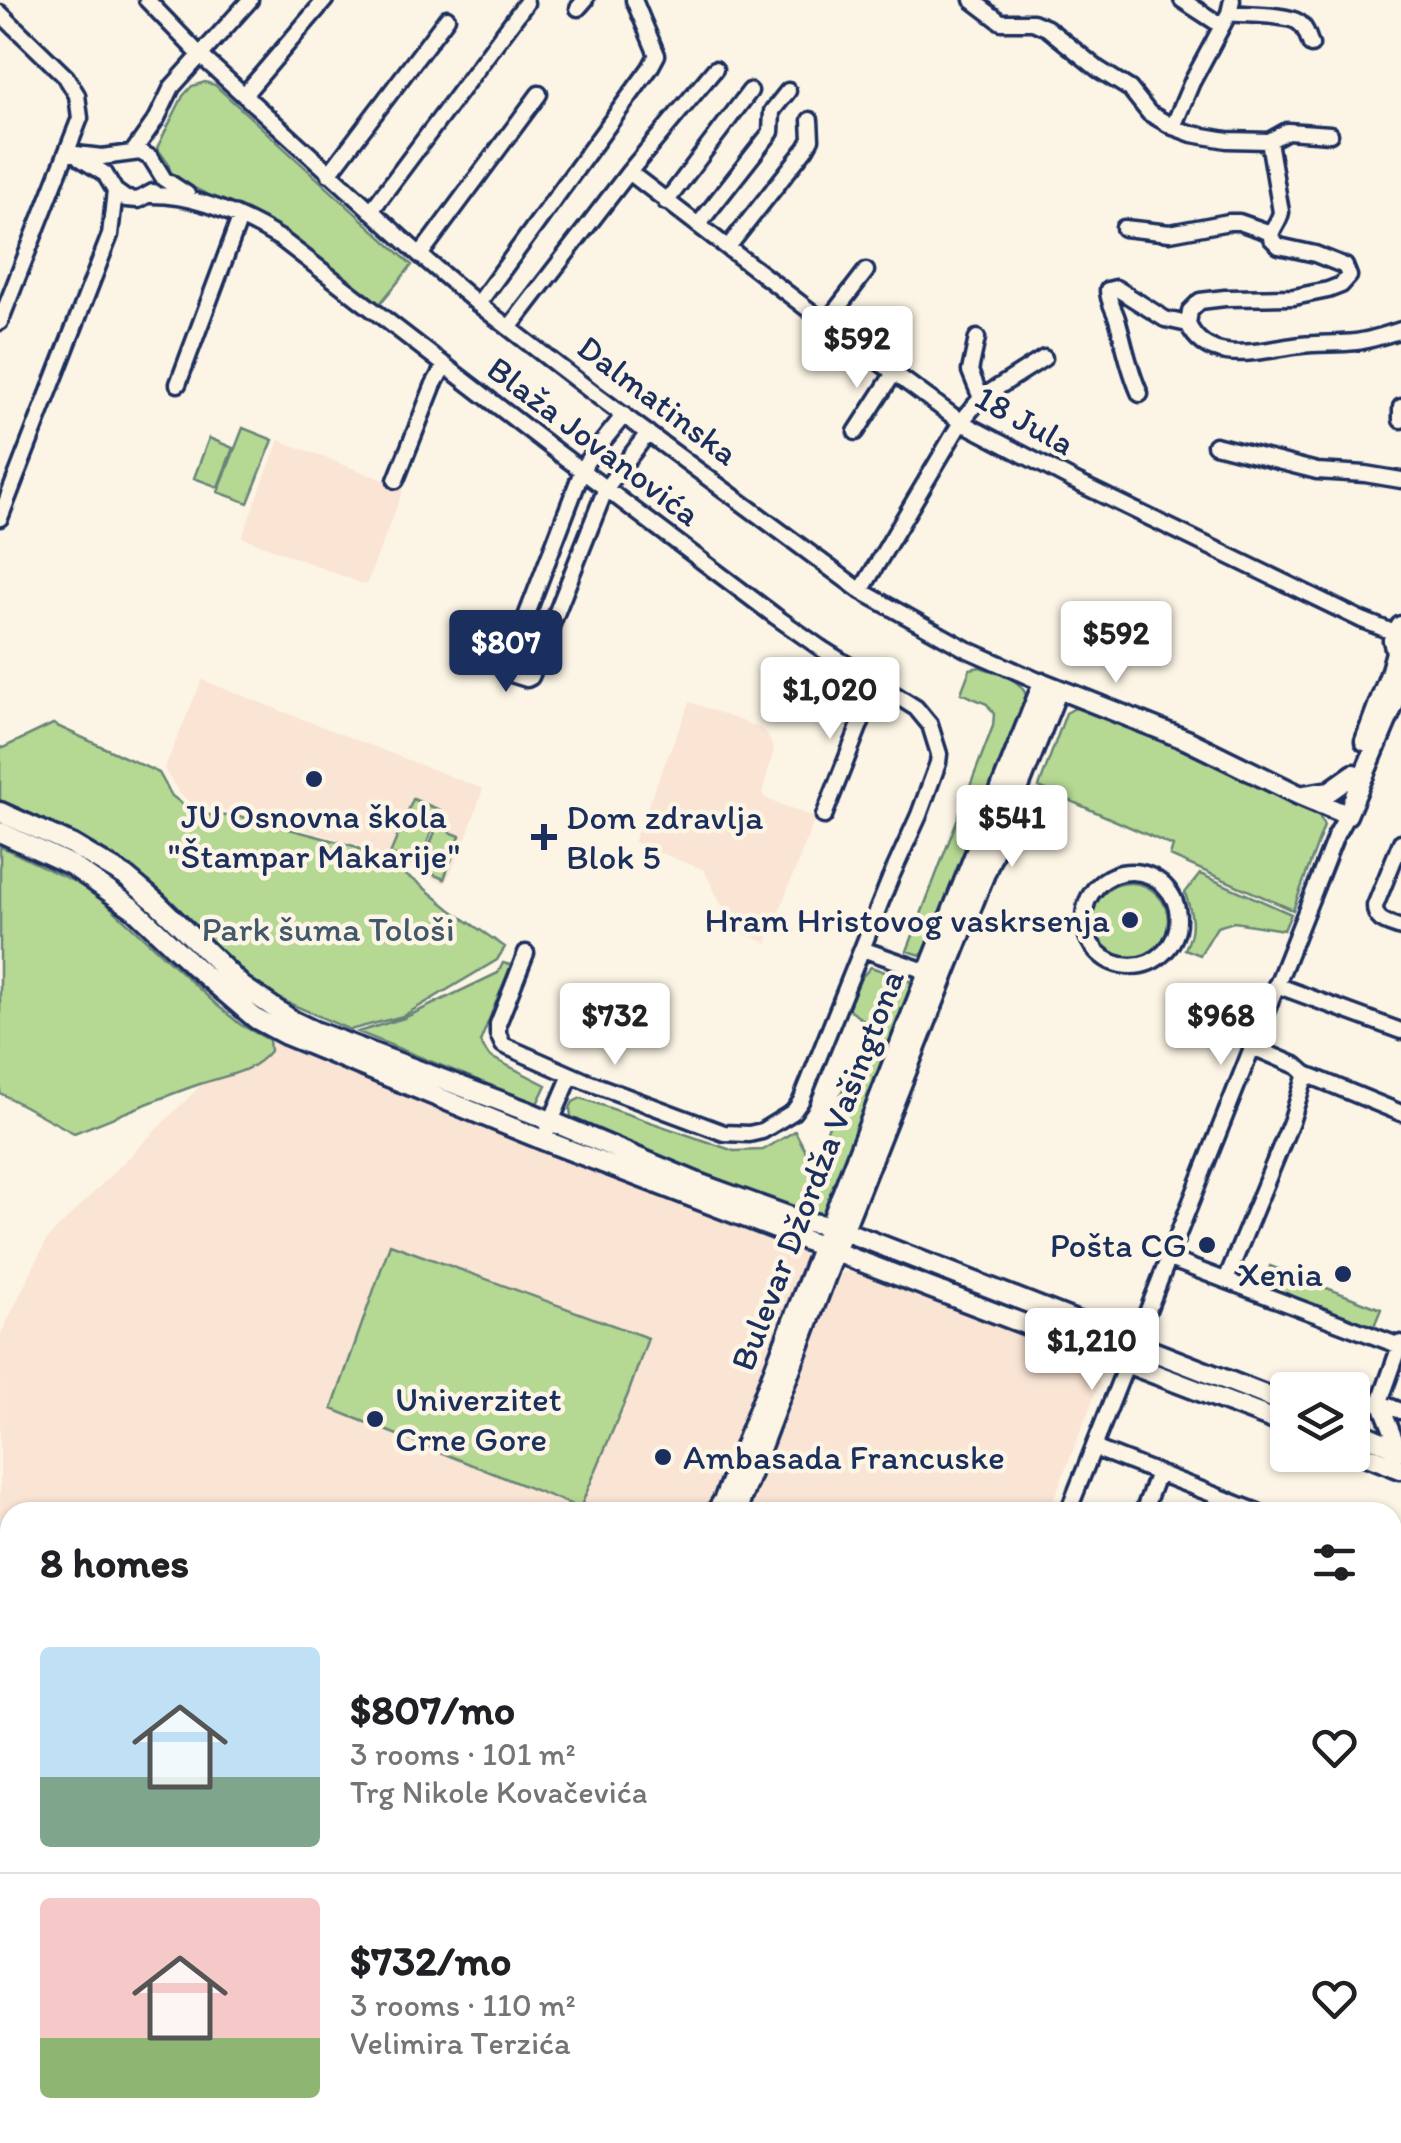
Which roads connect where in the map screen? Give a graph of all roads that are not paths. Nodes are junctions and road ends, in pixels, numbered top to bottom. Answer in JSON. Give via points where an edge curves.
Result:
{"nodes":[{"id":1,"x":250,"y":0,"type":"edge"},
{"id":2,"x":325,"y":0,"type":"edge"},
{"id":3,"x":634,"y":0,"type":"edge"},
{"id":4,"x":972,"y":0,"type":"edge"},
{"id":5,"x":1182,"y":0,"type":"edge"},
{"id":6,"x":156,"y":3,"type":"edge"},
{"id":7,"x":526,"y":3,"type":"dead end"},
{"id":8,"x":1228,"y":13,"type":"edge"},
{"id":9,"x":0,"y":14,"type":"edge"},
{"id":10,"x":447,"y":18,"type":"dead end"},
{"id":11,"x":1312,"y":45,"type":"dead end"},
{"id":12,"x":201,"y":56,"type":"junction"},
{"id":13,"x":714,"y":69,"type":"dead end"},
{"id":14,"x":750,"y":91,"type":"dead end"},
{"id":15,"x":788,"y":91,"type":"dead end"},
{"id":16,"x":539,"y":94,"type":"dead end"},
{"id":17,"x":244,"y":95,"type":"junction"},
{"id":18,"x":156,"y":118,"type":"junction"},
{"id":19,"x":810,"y":120,"type":"dead end"},
{"id":20,"x":1173,"y":127,"type":"junction"},
{"id":21,"x":1330,"y":134,"type":"dead end"},
{"id":22,"x":1270,"y":141,"type":"junction"},
{"id":23,"x":71,"y":154,"type":"junction"},
{"id":24,"x":127,"y":154,"type":"junction"},
{"id":25,"x":154,"y":164,"type":"junction"},
{"id":26,"x":629,"y":172,"type":"junction"},
{"id":27,"x":329,"y":174,"type":"junction"},
{"id":28,"x":112,"y":185,"type":"junction"},
{"id":29,"x":144,"y":198,"type":"junction"},
{"id":30,"x":198,"y":202,"type":"junction"},
{"id":31,"x":666,"y":202,"type":"junction"},
{"id":32,"x":371,"y":211,"type":"junction"},
{"id":33,"x":240,"y":218,"type":"junction"},
{"id":34,"x":698,"y":225,"type":"junction"},
{"id":35,"x":1124,"y":228,"type":"dead end"},
{"id":36,"x":1271,"y":233,"type":"junction"},
{"id":37,"x":110,"y":236,"type":"junction"},
{"id":38,"x":728,"y":247,"type":"junction"},
{"id":39,"x":420,"y":256,"type":"junction"},
{"id":40,"x":866,"y":270,"type":"dead end"},
{"id":41,"x":478,"y":304,"type":"junction"},
{"id":42,"x":0,"y":322,"type":"edge"},
{"id":43,"x":826,"y":323,"type":"junction"},
{"id":44,"x":1188,"y":324,"type":"junction"},
{"id":45,"x":509,"y":328,"type":"junction"},
{"id":46,"x":1401,"y":330,"type":"edge"},
{"id":47,"x":977,"y":338,"type":"dead end"},
{"id":48,"x":1044,"y":358,"type":"dead end"},
{"id":49,"x":445,"y":365,"type":"junction"},
{"id":50,"x":894,"y":373,"type":"junction"},
{"id":51,"x":178,"y":384,"type":"dead end"},
{"id":52,"x":1140,"y":394,"type":"dead end"},
{"id":53,"x":980,"y":398,"type":"junction"},
{"id":54,"x":1401,"y":407,"type":"edge"},
{"id":55,"x":624,"y":415,"type":"junction"},
{"id":56,"x":1401,"y":420,"type":"edge"},
{"id":57,"x":961,"y":422,"type":"junction"},
{"id":58,"x":856,"y":432,"type":"dead end"},
{"id":59,"x":648,"y":433,"type":"junction"},
{"id":60,"x":1215,"y":445,"type":"dead end"},
{"id":61,"x":582,"y":471,"type":"junction"},
{"id":62,"x":396,"y":480,"type":"dead end"},
{"id":63,"x":1401,"y":480,"type":"edge"},
{"id":64,"x":606,"y":488,"type":"junction"},
{"id":65,"x":0,"y":518,"type":"edge"},
{"id":66,"x":860,"y":590,"type":"junction"},
{"id":67,"x":1398,"y":642,"type":"edge"},
{"id":68,"x":876,"y":684,"type":"junction"},
{"id":69,"x":1051,"y":686,"type":"junction"},
{"id":70,"x":1401,"y":687,"type":"edge"},
{"id":71,"x":1354,"y":774,"type":"junction"},
{"id":72,"x":1299,"y":794,"type":"junction"},
{"id":73,"x":0,"y":812,"type":"edge"},
{"id":74,"x":824,"y":816,"type":"dead end"},
{"id":75,"x":1342,"y":819,"type":"junction"},
{"id":76,"x":0,"y":832,"type":"edge"},
{"id":77,"x":1401,"y":842,"type":"edge"},
{"id":78,"x":1084,"y":918,"type":"joint"},
{"id":79,"x":1401,"y":928,"type":"edge"},
{"id":80,"x":862,"y":949,"type":"junction"},
{"id":81,"x":526,"y":953,"type":"dead end"},
{"id":82,"x":936,"y":975,"type":"junction"},
{"id":83,"x":1276,"y":985,"type":"junction"},
{"id":84,"x":1401,"y":1032,"type":"edge"},
{"id":85,"x":1253,"y":1047,"type":"junction"},
{"id":86,"x":1306,"y":1074,"type":"junction"},
{"id":87,"x":570,"y":1075,"type":"junction"},
{"id":88,"x":1401,"y":1112,"type":"edge"},
{"id":89,"x":551,"y":1122,"type":"junction"},
{"id":90,"x":543,"y":1140,"type":"junction"},
{"id":91,"x":836,"y":1228,"type":"junction"},
{"id":92,"x":829,"y":1248,"type":"junction"},
{"id":93,"x":1168,"y":1260,"type":"junction"},
{"id":94,"x":1226,"y":1280,"type":"junction"},
{"id":95,"x":1136,"y":1344,"type":"junction"},
{"id":96,"x":1400,"y":1345,"type":"edge"},
{"id":97,"x":1128,"y":1362,"type":"junction"},
{"id":98,"x":1270,"y":1397,"type":"edge"},
{"id":99,"x":1380,"y":1402,"type":"junction"},
{"id":100,"x":1370,"y":1403,"type":"edge"},
{"id":101,"x":1401,"y":1410,"type":"edge"},
{"id":102,"x":1270,"y":1418,"type":"edge"},
{"id":103,"x":1370,"y":1437,"type":"edge"},
{"id":104,"x":1094,"y":1448,"type":"junction"},
{"id":105,"x":1400,"y":1449,"type":"edge"},
{"id":106,"x":1370,"y":1457,"type":"edge"},
{"id":107,"x":1401,"y":1469,"type":"edge"},
{"id":108,"x":1158,"y":1473,"type":"junction"},
{"id":109,"x":722,"y":1502,"type":"edge"},
{"id":110,"x":740,"y":1502,"type":"edge"},
{"id":111,"x":1072,"y":1502,"type":"edge"},
{"id":112,"x":1146,"y":1502,"type":"edge"},
{"id":113,"x":1232,"y":1502,"type":"edge"}],
"edges":[{"from":1,"to":12,"type":"street"},
{"from":2,"to":17,"type":"street"},
{"from":3,"to":41,"type":"street","via":[[657,54],[650,68]]},
{"from":4,"to":20,"type":"street","via":[[1001,22],[1047,28]]},
{"from":5,"to":8,"type":"street"},
{"from":6,"to":12,"type":"street","name":"Dalmatinska"},
{"from":7,"to":32,"type":"street"},
{"from":8,"to":11,"type":"street","via":[[1296,20]]},
{"from":8,"to":20,"type":"street"},
{"from":9,"to":23,"type":"street","via":[[74,87],[80,118]]},
{"from":10,"to":27,"type":"street"},
{"from":12,"to":17,"type":"street","name":"Dalmatinska"},
{"from":12,"to":18,"type":"street","via":[[172,87]]},
{"from":13,"to":26,"type":"street"},
{"from":14,"to":31,"type":"street"},
{"from":15,"to":34,"type":"street","via":[[772,111],[770,132]]},
{"from":16,"to":39,"type":"street"},
{"from":17,"to":27,"type":"street","name":"Dalmatinska"},
{"from":18,"to":24,"type":"street"},
{"from":18,"to":25,"type":"street"},
{"from":19,"to":38,"type":"street","via":[[806,148]]},
{"from":20,"to":22,"type":"street","via":[[1227,140]]},
{"from":21,"to":22,"type":"street","via":[[1287,131]]},
{"from":22,"to":36,"type":"street","via":[[1281,212]]},
{"from":23,"to":24,"type":"street"},
{"from":23,"to":28,"type":"street"},
{"from":23,"to":42,"type":"street"},
{"from":24,"to":25,"type":"street"},
{"from":24,"to":28,"type":"street","via":[[112,166]]},
{"from":25,"to":29,"type":"street","via":[[157,185]]},
{"from":25,"to":30,"type":"street","name":"Blaža Jovanovića"},
{"from":26,"to":31,"type":"street","name":"18 Jula"},
{"from":26,"to":45,"type":"street"},
{"from":27,"to":32,"type":"street","name":"Dalmatinska"},
{"from":28,"to":29,"type":"street","via":[[126,199]]},
{"from":28,"to":37,"type":"street"},
{"from":29,"to":30,"type":"street","name":"Blaža Jovanovića"},
{"from":29,"to":37,"type":"street"},
{"from":30,"to":33,"type":"street","name":"Blaža Jovanovića"},
{"from":31,"to":34,"type":"street","name":"18 Jula"},
{"from":32,"to":39,"type":"street","name":"Dalmatinska"},
{"from":33,"to":49,"type":"street","name":"Blaža Jovanovića","via":[[295,248]]},
{"from":33,"to":51,"type":"street"},
{"from":34,"to":38,"type":"street","name":"18 Jula"},
{"from":35,"to":36,"type":"street","via":[[1170,233],[1239,222]]},
{"from":36,"to":44,"type":"street","via":[[1279,246],[1344,266],[1347,280],[1294,297],[1200,302]]},
{"from":37,"to":65,"type":"street","via":[[11,472]]},
{"from":38,"to":43,"type":"street","name":"18 Jula"},
{"from":39,"to":41,"type":"street","name":"Dalmatinska"},
{"from":40,"to":43,"type":"street"},
{"from":41,"to":45,"type":"street","name":"Dalmatinska"},
{"from":43,"to":50,"type":"street","name":"18 Jula"},
{"from":44,"to":46,"type":"street","via":[[1208,345],[1252,354]]},
{"from":44,"to":52,"type":"street","via":[[1109,288]]},
{"from":45,"to":55,"type":"street","name":"Dalmatinska"},
{"from":47,"to":53,"type":"street","via":[[970,371]]},
{"from":48,"to":53,"type":"street"},
{"from":49,"to":61,"type":"street","name":"Blaža Jovanovića"},
{"from":49,"to":62,"type":"street"},
{"from":50,"to":57,"type":"street","name":"18 Jula"},
{"from":50,"to":58,"type":"street"},
{"from":53,"to":57,"type":"street"},
{"from":54,"to":56,"type":"street"},
{"from":55,"to":59,"type":"street","name":"Dalmatinska"},
{"from":55,"to":61,"type":"street"},
{"from":57,"to":66,"type":"street"},
{"from":57,"to":67,"type":"street","name":"18 Jula"},
{"from":59,"to":64,"type":"street"},
{"from":59,"to":66,"type":"street","name":"Dalmatinska"},
{"from":60,"to":63,"type":"street","via":[[1316,471]]},
{"from":61,"to":64,"type":"street","name":"Blaža Jovanovića"},
{"from":61,"to":64,"type":"street","via":[[508,673],[531,678]]},
{"from":64,"to":68,"type":"street","name":"Blaža Jovanovića"},
{"from":66,"to":69,"type":"street","name":"Dalmatinska","via":[[966,649]]},
{"from":67,"to":71,"type":"main road"},
{"from":68,"to":74,"type":"street"},
{"from":68,"to":80,"type":"street","name":"Blaža Jovanovića","via":[[924,716],[938,763]]},
{"from":69,"to":72,"type":"main road","name":"Dalmatinska"},
{"from":69,"to":82,"type":"main road","name":"Bulevar Džordža Vašingtona"},
{"from":70,"to":75,"type":"main road"},
{"from":71,"to":72,"type":"main road","via":[[1326,792]]},
{"from":71,"to":75,"type":"main road"},
{"from":72,"to":75,"type":"main road","name":"Dalmatinska"},
{"from":73,"to":89,"type":"main road","via":[[125,876],[242,986],[293,1021]]},
{"from":75,"to":83,"type":"street"},
{"from":76,"to":90,"type":"main road","via":[[71,864],[286,1036]]},
{"from":77,"to":79,"type":"street","via":[[1375,912]]},
{"from":78,"to":78,"type":"street","via":[[1097,951],[1125,966],[1157,958],[1178,922],[1169,891],[1132,872],[1102,882]]},
{"from":80,"to":82,"type":"street"},
{"from":80,"to":87,"type":"street","via":[[802,1100],[772,1126],[724,1133]]},
{"from":81,"to":87,"type":"street","via":[[498,1024],[500,1040]]},
{"from":82,"to":91,"type":"main road","name":"Bulevar Džordža Vašingtona"},
{"from":83,"to":84,"type":"street"},
{"from":83,"to":85,"type":"street"},
{"from":85,"to":86,"type":"street"},
{"from":85,"to":93,"type":"street"},
{"from":86,"to":88,"type":"street"},
{"from":86,"to":94,"type":"street"},
{"from":87,"to":89,"type":"street"},
{"from":89,"to":90,"type":"street"},
{"from":89,"to":91,"type":"main road","via":[[766,1209]]},
{"from":90,"to":92,"type":"main road"},
{"from":91,"to":92,"type":"main road","name":"Bulevar Džordža Vašingtona"},
{"from":91,"to":95,"type":"main road"},
{"from":92,"to":97,"type":"main road"},
{"from":92,"to":109,"type":"main road","name":"Bulevar Džordža Vašingtona"},
{"from":92,"to":110,"type":"main road","name":"Bulevar Džordža Vašingtona"},
{"from":93,"to":94,"type":"street"},
{"from":93,"to":95,"type":"street"},
{"from":94,"to":96,"type":"street"},
{"from":95,"to":97,"type":"street"},
{"from":95,"to":98,"type":"main road"},
{"from":96,"to":99,"type":"street"},
{"from":97,"to":102,"type":"main road"},
{"from":97,"to":104,"type":"street"},
{"from":99,"to":100,"type":"street"},
{"from":99,"to":101,"type":"street"},
{"from":99,"to":105,"type":"street"},
{"from":103,"to":105,"type":"main road"},
{"from":104,"to":108,"type":"street"},
{"from":104,"to":111,"type":"street"},
{"from":106,"to":107,"type":"main road"},
{"from":108,"to":112,"type":"street"},
{"from":108,"to":113,"type":"street"}]}
